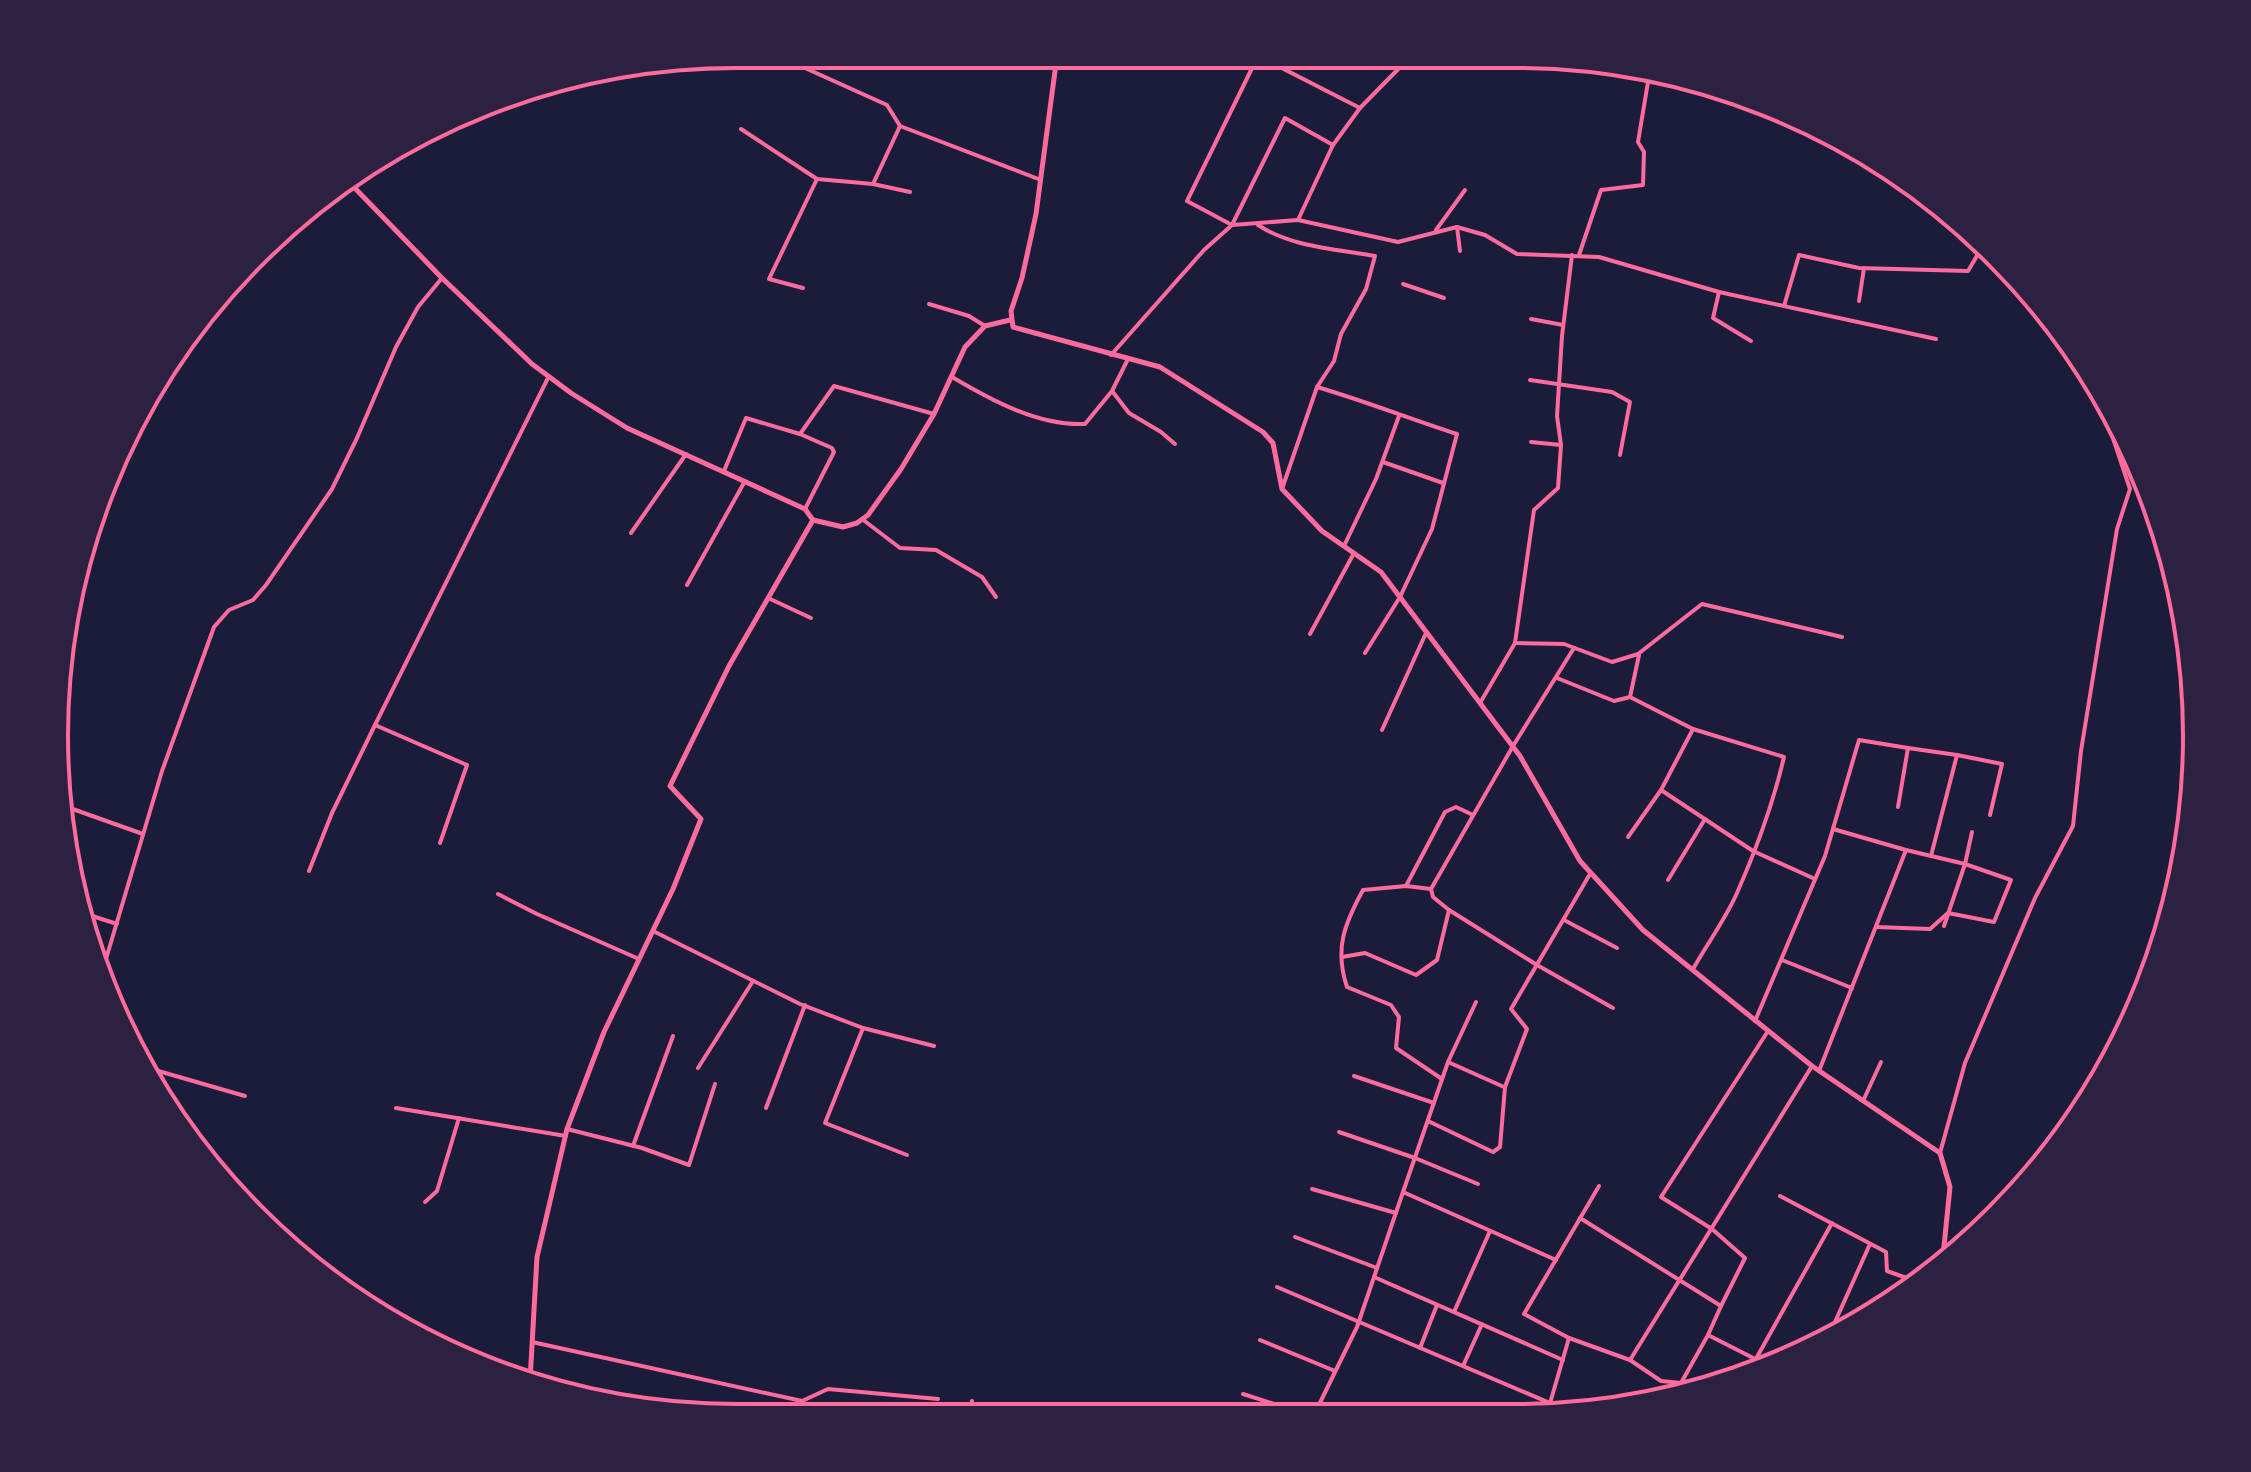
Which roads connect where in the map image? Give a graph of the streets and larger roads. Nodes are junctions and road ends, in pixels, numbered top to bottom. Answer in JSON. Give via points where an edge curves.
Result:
{"nodes":[{"id":1,"x":805,"y":68,"type":"edge"},
{"id":2,"x":1055,"y":68,"type":"edge"},
{"id":3,"x":1254,"y":68,"type":"edge"},
{"id":4,"x":1279,"y":68,"type":"edge"},
{"id":5,"x":1399,"y":68,"type":"edge"},
{"id":6,"x":1648,"y":82,"type":"edge"},
{"id":7,"x":1360,"y":108,"type":"junction"},
{"id":8,"x":900,"y":126,"type":"junction"},
{"id":9,"x":741,"y":129,"type":"dead end"},
{"id":10,"x":1333,"y":145,"type":"junction"},
{"id":11,"x":817,"y":179,"type":"junction"},
{"id":12,"x":1041,"y":180,"type":"junction"},
{"id":13,"x":873,"y":184,"type":"junction"},
{"id":14,"x":355,"y":188,"type":"edge"},
{"id":15,"x":1465,"y":190,"type":"dead end"},
{"id":16,"x":910,"y":192,"type":"dead end"},
{"id":17,"x":1298,"y":220,"type":"junction"},
{"id":18,"x":1256,"y":223,"type":"junction"},
{"id":19,"x":1232,"y":225,"type":"junction"},
{"id":20,"x":1457,"y":227,"type":"junction"},
{"id":21,"x":1434,"y":232,"type":"junction"},
{"id":22,"x":1460,"y":251,"type":"dead end"},
{"id":23,"x":1572,"y":254,"type":"junction"},
{"id":24,"x":1579,"y":255,"type":"junction"},
{"id":25,"x":1977,"y":255,"type":"edge"},
{"id":26,"x":1864,"y":268,"type":"junction"},
{"id":27,"x":442,"y":278,"type":"junction"},
{"id":28,"x":1403,"y":284,"type":"dead end"},
{"id":29,"x":803,"y":288,"type":"dead end"},
{"id":30,"x":1719,"y":292,"type":"junction"},
{"id":31,"x":1444,"y":298,"type":"dead end"},
{"id":32,"x":1859,"y":301,"type":"dead end"},
{"id":33,"x":929,"y":304,"type":"dead end"},
{"id":34,"x":1784,"y":306,"type":"junction"},
{"id":35,"x":1531,"y":319,"type":"dead end"},
{"id":36,"x":1010,"y":320,"type":"junction"},
{"id":37,"x":1563,"y":325,"type":"junction"},
{"id":38,"x":985,"y":326,"type":"junction"},
{"id":39,"x":1936,"y":339,"type":"dead end"},
{"id":40,"x":1751,"y":341,"type":"dead end"},
{"id":41,"x":1111,"y":355,"type":"junction"},
{"id":42,"x":1128,"y":359,"type":"junction"},
{"id":43,"x":549,"y":376,"type":"junction"},
{"id":44,"x":952,"y":377,"type":"junction"},
{"id":45,"x":1530,"y":380,"type":"dead end"},
{"id":46,"x":1559,"y":384,"type":"junction"},
{"id":47,"x":1317,"y":387,"type":"junction"},
{"id":48,"x":1112,"y":391,"type":"junction"},
{"id":49,"x":934,"y":414,"type":"junction"},
{"id":50,"x":1399,"y":416,"type":"junction"},
{"id":51,"x":800,"y":434,"type":"junction"},
{"id":52,"x":2114,"y":441,"type":"edge"},
{"id":53,"x":1531,"y":442,"type":"dead end"},
{"id":54,"x":1175,"y":444,"type":"dead end"},
{"id":55,"x":1561,"y":445,"type":"junction"},
{"id":56,"x":686,"y":454,"type":"junction"},
{"id":57,"x":1620,"y":455,"type":"dead end"},
{"id":58,"x":1383,"y":462,"type":"junction"},
{"id":59,"x":724,"y":471,"type":"junction"},
{"id":60,"x":745,"y":481,"type":"junction"},
{"id":61,"x":1443,"y":483,"type":"junction"},
{"id":62,"x":1282,"y":489,"type":"junction"},
{"id":63,"x":805,"y":509,"type":"junction"},
{"id":64,"x":862,"y":519,"type":"junction"},
{"id":65,"x":813,"y":520,"type":"junction"},
{"id":66,"x":631,"y":533,"type":"dead end"},
{"id":67,"x":1344,"y":546,"type":"junction"},
{"id":68,"x":1354,"y":553,"type":"junction"},
{"id":69,"x":687,"y":585,"type":"dead end"},
{"id":70,"x":996,"y":597,"type":"dead end"},
{"id":71,"x":1400,"y":597,"type":"junction"},
{"id":72,"x":768,"y":598,"type":"junction"},
{"id":73,"x":811,"y":618,"type":"dead end"},
{"id":74,"x":1426,"y":633,"type":"junction"},
{"id":75,"x":1310,"y":634,"type":"dead end"},
{"id":76,"x":1842,"y":637,"type":"dead end"},
{"id":77,"x":1515,"y":643,"type":"junction"},
{"id":78,"x":1574,"y":648,"type":"junction"},
{"id":79,"x":1365,"y":653,"type":"dead end"},
{"id":80,"x":1639,"y":653,"type":"junction"},
{"id":81,"x":1557,"y":678,"type":"junction"},
{"id":82,"x":1630,"y":697,"type":"junction"},
{"id":83,"x":1480,"y":703,"type":"junction"},
{"id":84,"x":375,"y":725,"type":"junction"},
{"id":85,"x":1693,"y":729,"type":"junction"},
{"id":86,"x":1382,"y":730,"type":"dead end"},
{"id":87,"x":1513,"y":746,"type":"junction"},
{"id":88,"x":1908,"y":748,"type":"junction"},
{"id":89,"x":1957,"y":755,"type":"junction"},
{"id":90,"x":1661,"y":790,"type":"junction"},
{"id":91,"x":1898,"y":807,"type":"dead end"},
{"id":92,"x":72,"y":809,"type":"edge"},
{"id":93,"x":1473,"y":815,"type":"junction"},
{"id":94,"x":1990,"y":815,"type":"dead end"},
{"id":95,"x":1705,"y":819,"type":"junction"},
{"id":96,"x":1833,"y":829,"type":"junction"},
{"id":97,"x":1972,"y":832,"type":"dead end"},
{"id":98,"x":143,"y":834,"type":"junction"},
{"id":99,"x":1628,"y":837,"type":"dead end"},
{"id":100,"x":440,"y":843,"type":"dead end"},
{"id":101,"x":1906,"y":850,"type":"junction"},
{"id":102,"x":1753,"y":851,"type":"junction"},
{"id":103,"x":1931,"y":856,"type":"junction"},
{"id":104,"x":1965,"y":864,"type":"junction"},
{"id":105,"x":309,"y":871,"type":"dead end"},
{"id":106,"x":1590,"y":874,"type":"junction"},
{"id":107,"x":1815,"y":879,"type":"junction"},
{"id":108,"x":1668,"y":880,"type":"dead end"},
{"id":109,"x":1406,"y":886,"type":"junction"},
{"id":110,"x":1431,"y":889,"type":"junction"},
{"id":111,"x":498,"y":894,"type":"dead end"},
{"id":112,"x":1449,"y":910,"type":"junction"},
{"id":113,"x":1948,"y":913,"type":"junction"},
{"id":114,"x":93,"y":916,"type":"edge"},
{"id":115,"x":1564,"y":920,"type":"junction"},
{"id":116,"x":117,"y":924,"type":"junction"},
{"id":117,"x":1944,"y":926,"type":"dead end"},
{"id":118,"x":1876,"y":927,"type":"junction"},
{"id":119,"x":653,"y":931,"type":"junction"},
{"id":120,"x":1617,"y":948,"type":"dead end"},
{"id":121,"x":1342,"y":957,"type":"junction"},
{"id":122,"x":106,"y":959,"type":"edge"},
{"id":123,"x":639,"y":959,"type":"junction"},
{"id":124,"x":1782,"y":960,"type":"junction"},
{"id":125,"x":1537,"y":965,"type":"junction"},
{"id":126,"x":1692,"y":971,"type":"junction"},
{"id":127,"x":753,"y":981,"type":"junction"},
{"id":128,"x":1852,"y":988,"type":"junction"},
{"id":129,"x":1476,"y":1002,"type":"dead end"},
{"id":130,"x":805,"y":1005,"type":"junction"},
{"id":131,"x":1613,"y":1008,"type":"dead end"},
{"id":132,"x":1755,"y":1021,"type":"junction"},
{"id":133,"x":863,"y":1028,"type":"junction"},
{"id":134,"x":1768,"y":1031,"type":"junction"},
{"id":135,"x":673,"y":1036,"type":"dead end"},
{"id":136,"x":934,"y":1046,"type":"dead end"},
{"id":137,"x":1448,"y":1062,"type":"junction"},
{"id":138,"x":1881,"y":1062,"type":"dead end"},
{"id":139,"x":1812,"y":1066,"type":"junction"},
{"id":140,"x":698,"y":1068,"type":"dead end"},
{"id":141,"x":157,"y":1071,"type":"edge"},
{"id":142,"x":1819,"y":1071,"type":"junction"},
{"id":143,"x":1354,"y":1076,"type":"dead end"},
{"id":144,"x":1442,"y":1079,"type":"junction"},
{"id":145,"x":715,"y":1084,"type":"dead end"},
{"id":146,"x":1505,"y":1087,"type":"junction"},
{"id":147,"x":245,"y":1096,"type":"dead end"},
{"id":148,"x":1863,"y":1101,"type":"junction"},
{"id":149,"x":1434,"y":1103,"type":"junction"},
{"id":150,"x":396,"y":1108,"type":"dead end"},
{"id":151,"x":766,"y":1108,"type":"dead end"},
{"id":152,"x":459,"y":1118,"type":"junction"},
{"id":153,"x":1428,"y":1121,"type":"junction"},
{"id":154,"x":566,"y":1132,"type":"junction"},
{"id":155,"x":1339,"y":1132,"type":"dead end"},
{"id":156,"x":633,"y":1146,"type":"junction"},
{"id":157,"x":1940,"y":1153,"type":"junction"},
{"id":158,"x":907,"y":1155,"type":"dead end"},
{"id":159,"x":1415,"y":1158,"type":"junction"},
{"id":160,"x":1478,"y":1184,"type":"dead end"},
{"id":161,"x":1599,"y":1186,"type":"dead end"},
{"id":162,"x":1312,"y":1189,"type":"dead end"},
{"id":163,"x":1403,"y":1192,"type":"junction"},
{"id":164,"x":1780,"y":1196,"type":"dead end"},
{"id":165,"x":425,"y":1202,"type":"dead end"},
{"id":166,"x":1396,"y":1213,"type":"junction"},
{"id":167,"x":1580,"y":1218,"type":"junction"},
{"id":168,"x":1832,"y":1223,"type":"junction"},
{"id":169,"x":1712,"y":1229,"type":"junction"},
{"id":170,"x":1490,"y":1231,"type":"junction"},
{"id":171,"x":1295,"y":1237,"type":"dead end"},
{"id":172,"x":1870,"y":1244,"type":"junction"},
{"id":173,"x":1944,"y":1247,"type":"edge"},
{"id":174,"x":1556,"y":1260,"type":"junction"},
{"id":175,"x":1377,"y":1268,"type":"junction"},
{"id":176,"x":1374,"y":1277,"type":"junction"},
{"id":177,"x":1905,"y":1278,"type":"edge"},
{"id":178,"x":1681,"y":1279,"type":"junction"},
{"id":179,"x":1277,"y":1287,"type":"dead end"},
{"id":180,"x":1437,"y":1305,"type":"junction"},
{"id":181,"x":1721,"y":1306,"type":"junction"},
{"id":182,"x":1454,"y":1312,"type":"junction"},
{"id":183,"x":1835,"y":1322,"type":"edge"},
{"id":184,"x":1359,"y":1323,"type":"junction"},
{"id":185,"x":1482,"y":1324,"type":"junction"},
{"id":186,"x":1708,"y":1335,"type":"junction"},
{"id":187,"x":1569,"y":1338,"type":"junction"},
{"id":188,"x":1260,"y":1340,"type":"dead end"},
{"id":189,"x":532,"y":1342,"type":"junction"},
{"id":190,"x":1420,"y":1348,"type":"junction"},
{"id":191,"x":1755,"y":1359,"type":"joint"},
{"id":192,"x":1563,"y":1360,"type":"junction"},
{"id":193,"x":1630,"y":1360,"type":"junction"},
{"id":194,"x":1463,"y":1367,"type":"junction"},
{"id":195,"x":1335,"y":1371,"type":"junction"},
{"id":196,"x":530,"y":1372,"type":"edge"},
{"id":197,"x":1680,"y":1383,"type":"edge"},
{"id":198,"x":1681,"y":1383,"type":"edge"},
{"id":199,"x":1243,"y":1394,"type":"dead end"},
{"id":200,"x":938,"y":1399,"type":"dead end"},
{"id":201,"x":972,"y":1401,"type":"dead end"},
{"id":202,"x":1550,"y":1403,"type":"joint"},
{"id":203,"x":971,"y":1404,"type":"edge"},
{"id":204,"x":1275,"y":1404,"type":"edge"},
{"id":205,"x":1317,"y":1404,"type":"edge"}],
"edges":[{"from":1,"to":8,"type":"street","via":[[887,105]]},
{"from":2,"to":12,"type":"street"},
{"from":3,"to":19,"type":"street","via":[[1187,201]]},
{"from":4,"to":7,"type":"street"},
{"from":5,"to":7,"type":"street"},
{"from":6,"to":24,"type":"street","via":[[1638,142],[1644,152],[1643,185],[1601,190]]},
{"from":7,"to":10,"type":"street"},
{"from":8,"to":12,"type":"street"},
{"from":8,"to":13,"type":"street"},
{"from":9,"to":11,"type":"street"},
{"from":10,"to":17,"type":"street"},
{"from":10,"to":19,"type":"street","via":[[1285,118]]},
{"from":11,"to":13,"type":"street"},
{"from":11,"to":29,"type":"street","via":[[769,279]]},
{"from":12,"to":36,"type":"street"},
{"from":13,"to":16,"type":"street"},
{"from":14,"to":27,"type":"street"},
{"from":15,"to":21,"type":"street"},
{"from":17,"to":18,"type":"street"},
{"from":17,"to":21,"type":"street","via":[[1398,242]]},
{"from":18,"to":19,"type":"street"},
{"from":18,"to":47,"type":"street","via":[[1272,234],[1375,256],[1366,289]]},
{"from":19,"to":41,"type":"street"},
{"from":20,"to":21,"type":"street"},
{"from":20,"to":22,"type":"street"},
{"from":20,"to":23,"type":"street","via":[[1485,235],[1517,254]]},
{"from":23,"to":24,"type":"street"},
{"from":23,"to":37,"type":"street"},
{"from":24,"to":30,"type":"street"},
{"from":25,"to":26,"type":"street","via":[[1968,271]]},
{"from":26,"to":32,"type":"street"},
{"from":26,"to":34,"type":"street","via":[[1799,255]]},
{"from":27,"to":43,"type":"street"},
{"from":27,"to":98,"type":"street","via":[[396,347],[332,489],[266,585],[214,627]]},
{"from":28,"to":31,"type":"street"},
{"from":30,"to":34,"type":"street"},
{"from":30,"to":40,"type":"street","via":[[1713,318]]},
{"from":33,"to":38,"type":"street"},
{"from":34,"to":39,"type":"street"},
{"from":35,"to":37,"type":"street"},
{"from":36,"to":38,"type":"street"},
{"from":36,"to":41,"type":"street","via":[[1018,330]]},
{"from":37,"to":46,"type":"street"},
{"from":38,"to":44,"type":"street","via":[[965,347]]},
{"from":41,"to":42,"type":"street"},
{"from":42,"to":48,"type":"street"},
{"from":42,"to":62,"type":"street","via":[[1160,367],[1263,432],[1273,443]]},
{"from":43,"to":56,"type":"street","via":[[627,428]]},
{"from":43,"to":84,"type":"street"},
{"from":44,"to":48,"type":"street","via":[[993,401],[1070,425],[1085,424]]},
{"from":44,"to":49,"type":"street"},
{"from":45,"to":46,"type":"street"},
{"from":46,"to":55,"type":"street"},
{"from":46,"to":57,"type":"street","via":[[1612,392],[1630,402]]},
{"from":47,"to":50,"type":"street"},
{"from":47,"to":62,"type":"street"},
{"from":48,"to":54,"type":"street","via":[[1129,413]]},
{"from":49,"to":51,"type":"street","via":[[834,386]]},
{"from":49,"to":64,"type":"street","via":[[877,505]]},
{"from":50,"to":58,"type":"street"},
{"from":50,"to":61,"type":"street","via":[[1457,434]]},
{"from":51,"to":59,"type":"street","via":[[746,418]]},
{"from":51,"to":63,"type":"street","via":[[834,452]]},
{"from":52,"to":157,"type":"street","via":[[2130,489],[2117,529],[2073,826],[2035,898],[1965,1063]]},
{"from":53,"to":55,"type":"street"},
{"from":55,"to":77,"type":"street","via":[[1558,488],[1534,510]]},
{"from":56,"to":59,"type":"street"},
{"from":56,"to":66,"type":"street"},
{"from":58,"to":61,"type":"street"},
{"from":58,"to":67,"type":"street"},
{"from":59,"to":60,"type":"street"},
{"from":60,"to":63,"type":"street"},
{"from":60,"to":69,"type":"street"},
{"from":61,"to":71,"type":"street","via":[[1432,529]]},
{"from":62,"to":67,"type":"street"},
{"from":63,"to":65,"type":"street"},
{"from":64,"to":65,"type":"street","via":[[843,527]]},
{"from":64,"to":70,"type":"street","via":[[900,548],[936,550],[971,570]]},
{"from":65,"to":72,"type":"street"},
{"from":67,"to":68,"type":"street"},
{"from":68,"to":71,"type":"street","via":[[1381,572]]},
{"from":68,"to":75,"type":"street"},
{"from":71,"to":74,"type":"street"},
{"from":71,"to":79,"type":"street"},
{"from":72,"to":73,"type":"street"},
{"from":72,"to":119,"type":"street","via":[[670,786],[701,819]]},
{"from":74,"to":83,"type":"street"},
{"from":74,"to":86,"type":"street"},
{"from":76,"to":80,"type":"street","via":[[1702,604]]},
{"from":77,"to":78,"type":"street"},
{"from":77,"to":83,"type":"street"},
{"from":78,"to":80,"type":"street","via":[[1612,662]]},
{"from":78,"to":81,"type":"street"},
{"from":80,"to":82,"type":"street"},
{"from":81,"to":82,"type":"street","via":[[1614,701]]},
{"from":81,"to":87,"type":"street"},
{"from":82,"to":85,"type":"street"},
{"from":83,"to":87,"type":"street"},
{"from":84,"to":100,"type":"street","via":[[467,765]]},
{"from":84,"to":105,"type":"street"},
{"from":85,"to":90,"type":"street"},
{"from":85,"to":102,"type":"street","via":[[1784,757]]},
{"from":87,"to":93,"type":"street"},
{"from":87,"to":106,"type":"street"},
{"from":88,"to":89,"type":"street"},
{"from":88,"to":91,"type":"street"},
{"from":88,"to":96,"type":"street","via":[[1859,740]]},
{"from":89,"to":94,"type":"street","via":[[2002,764]]},
{"from":89,"to":103,"type":"street"},
{"from":90,"to":95,"type":"street"},
{"from":90,"to":99,"type":"street"},
{"from":92,"to":98,"type":"street"},
{"from":93,"to":109,"type":"street","via":[[1456,807],[1445,812]]},
{"from":93,"to":110,"type":"street"},
{"from":95,"to":102,"type":"street"},
{"from":95,"to":108,"type":"street"},
{"from":96,"to":101,"type":"street"},
{"from":96,"to":107,"type":"street"},
{"from":97,"to":104,"type":"street"},
{"from":98,"to":116,"type":"street"},
{"from":101,"to":103,"type":"street"},
{"from":101,"to":118,"type":"street"},
{"from":102,"to":107,"type":"street"},
{"from":102,"to":126,"type":"street","via":[[1736,895]]},
{"from":103,"to":104,"type":"street"},
{"from":104,"to":113,"type":"street"},
{"from":104,"to":113,"type":"street","via":[[2011,880],[1994,922]]},
{"from":106,"to":115,"type":"street"},
{"from":106,"to":126,"type":"street","via":[[1643,930]]},
{"from":107,"to":124,"type":"street"},
{"from":109,"to":110,"type":"street"},
{"from":109,"to":121,"type":"street","via":[[1363,890],[1344,927]]},
{"from":110,"to":112,"type":"street"},
{"from":111,"to":123,"type":"street"},
{"from":112,"to":121,"type":"street","via":[[1437,960],[1416,975],[1365,953]]},
{"from":112,"to":125,"type":"street"},
{"from":113,"to":117,"type":"street"},
{"from":113,"to":118,"type":"street","via":[[1930,929]]},
{"from":114,"to":116,"type":"street"},
{"from":115,"to":120,"type":"street"},
{"from":115,"to":125,"type":"street"},
{"from":116,"to":122,"type":"street"},
{"from":118,"to":128,"type":"street"},
{"from":119,"to":123,"type":"street"},
{"from":119,"to":127,"type":"street"},
{"from":121,"to":144,"type":"street","via":[[1347,987],[1391,1005],[1399,1017],[1396,1048]]},
{"from":123,"to":154,"type":"street"},
{"from":124,"to":128,"type":"street"},
{"from":124,"to":132,"type":"street"},
{"from":125,"to":131,"type":"street"},
{"from":125,"to":146,"type":"street","via":[[1511,1009],[1527,1029]]},
{"from":126,"to":132,"type":"street"},
{"from":127,"to":130,"type":"street"},
{"from":127,"to":140,"type":"street"},
{"from":128,"to":142,"type":"street"},
{"from":129,"to":137,"type":"street"},
{"from":130,"to":133,"type":"street"},
{"from":130,"to":151,"type":"street"},
{"from":132,"to":134,"type":"street"},
{"from":133,"to":136,"type":"street"},
{"from":133,"to":158,"type":"street","via":[[825,1123]]},
{"from":134,"to":139,"type":"street"},
{"from":134,"to":169,"type":"street","via":[[1661,1197]]},
{"from":135,"to":156,"type":"street"},
{"from":137,"to":144,"type":"street"},
{"from":137,"to":146,"type":"street"},
{"from":138,"to":148,"type":"street"},
{"from":139,"to":142,"type":"street"},
{"from":139,"to":169,"type":"street"},
{"from":141,"to":147,"type":"street"},
{"from":142,"to":148,"type":"street"},
{"from":143,"to":149,"type":"street"},
{"from":144,"to":149,"type":"street"},
{"from":145,"to":156,"type":"street","via":[[689,1165]]},
{"from":146,"to":153,"type":"street","via":[[1500,1147],[1493,1152]]},
{"from":148,"to":157,"type":"street"},
{"from":149,"to":153,"type":"street"},
{"from":150,"to":152,"type":"street"},
{"from":152,"to":154,"type":"street"},
{"from":152,"to":165,"type":"street","via":[[444,1176]]},
{"from":153,"to":159,"type":"street"},
{"from":154,"to":156,"type":"street"},
{"from":154,"to":189,"type":"street","via":[[537,1257]]},
{"from":155,"to":159,"type":"street"},
{"from":157,"to":173,"type":"street","via":[[1950,1187]]},
{"from":159,"to":160,"type":"street"},
{"from":159,"to":163,"type":"street"},
{"from":161,"to":167,"type":"street"},
{"from":162,"to":166,"type":"street"},
{"from":163,"to":166,"type":"street"},
{"from":163,"to":170,"type":"street"},
{"from":164,"to":168,"type":"street"},
{"from":166,"to":175,"type":"street"},
{"from":167,"to":174,"type":"street"},
{"from":167,"to":178,"type":"street"},
{"from":168,"to":172,"type":"street"},
{"from":168,"to":191,"type":"street"},
{"from":169,"to":178,"type":"street"},
{"from":169,"to":181,"type":"street","via":[[1745,1258]]},
{"from":170,"to":174,"type":"street"},
{"from":170,"to":182,"type":"street"},
{"from":171,"to":175,"type":"street"},
{"from":172,"to":177,"type":"street","via":[[1886,1252],[1887,1271]]},
{"from":172,"to":183,"type":"street"},
{"from":174,"to":187,"type":"street","via":[[1524,1314]]},
{"from":175,"to":176,"type":"street"},
{"from":176,"to":180,"type":"street"},
{"from":176,"to":184,"type":"street"},
{"from":178,"to":181,"type":"street"},
{"from":178,"to":193,"type":"street"},
{"from":179,"to":184,"type":"street"},
{"from":180,"to":182,"type":"street"},
{"from":180,"to":190,"type":"street"},
{"from":181,"to":186,"type":"street"},
{"from":182,"to":185,"type":"street"},
{"from":184,"to":190,"type":"street"},
{"from":184,"to":195,"type":"street"},
{"from":185,"to":192,"type":"street"},
{"from":185,"to":194,"type":"street"},
{"from":186,"to":191,"type":"street"},
{"from":186,"to":198,"type":"street"},
{"from":187,"to":192,"type":"street"},
{"from":187,"to":193,"type":"street"},
{"from":188,"to":195,"type":"street"},
{"from":189,"to":196,"type":"street"},
{"from":189,"to":200,"type":"street","via":[[802,1401],[828,1389]]},
{"from":190,"to":194,"type":"street"},
{"from":192,"to":202,"type":"street"},
{"from":193,"to":197,"type":"street","via":[[1661,1381]]},
{"from":194,"to":202,"type":"street"},
{"from":195,"to":205,"type":"street"},
{"from":199,"to":204,"type":"street"},
{"from":201,"to":203,"type":"street"}]}
